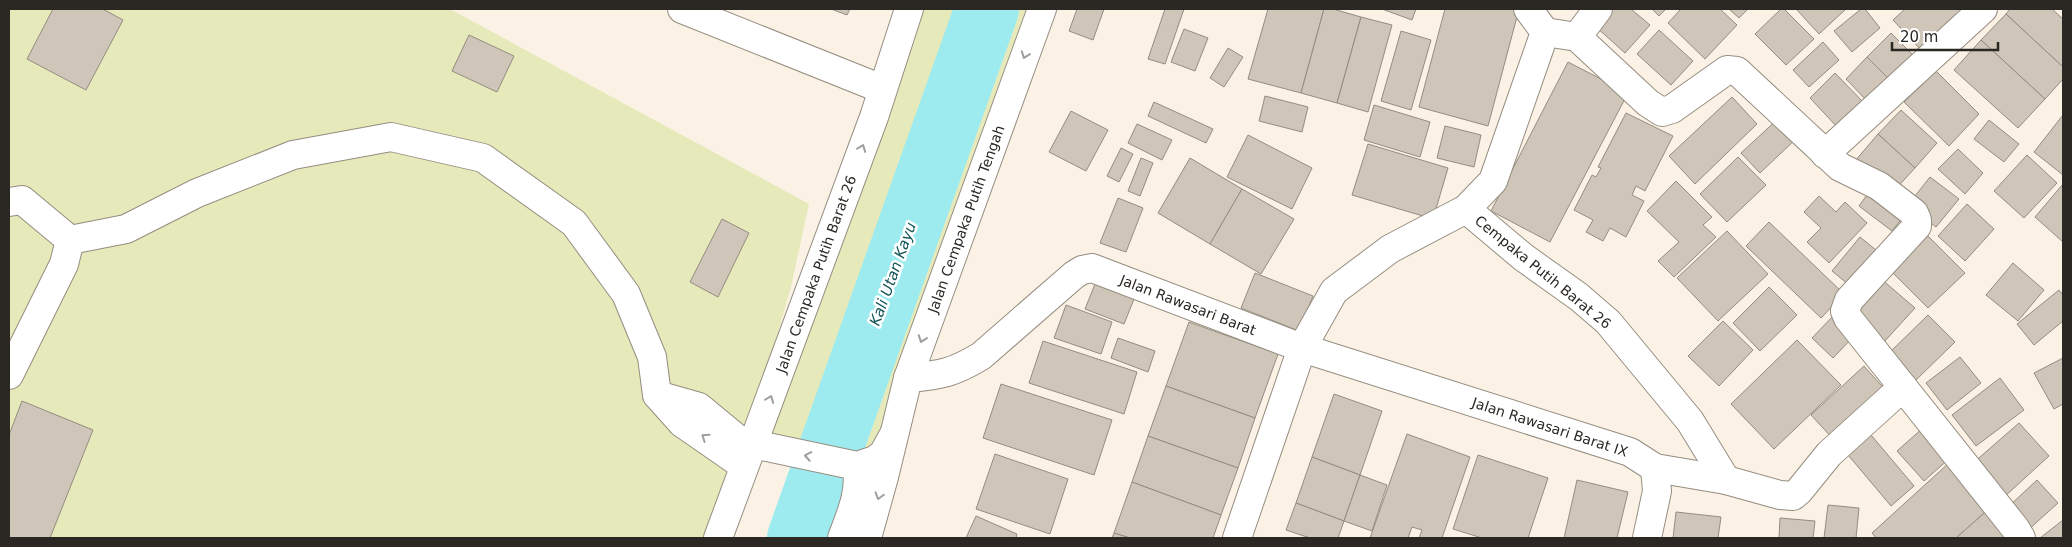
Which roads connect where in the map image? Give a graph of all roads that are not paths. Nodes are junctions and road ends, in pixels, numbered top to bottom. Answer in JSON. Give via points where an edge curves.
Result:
{"nodes":[{"id":1,"x":682,"y":9,"type":"edge"},
{"id":2,"x":909,"y":9,"type":"edge"},
{"id":3,"x":1042,"y":9,"type":"edge"},
{"id":4,"x":1528,"y":9,"type":"edge"},
{"id":5,"x":1598,"y":9,"type":"edge"},
{"id":6,"x":1981,"y":9,"type":"edge"},
{"id":7,"x":1545,"y":32,"type":"junction"},
{"id":8,"x":1577,"y":37,"type":"junction"},
{"id":9,"x":882,"y":88,"type":"junction"},
{"id":10,"x":1825,"y":154,"type":"junction"},
{"id":11,"x":9,"y":202,"type":"edge"},
{"id":12,"x":1466,"y":209,"type":"junction"},
{"id":13,"x":70,"y":240,"type":"junction"},
{"id":14,"x":1302,"y":348,"type":"junction"},
{"id":15,"x":9,"y":375,"type":"edge"},
{"id":16,"x":908,"y":378,"type":"junction"},
{"id":17,"x":1903,"y":387,"type":"junction"},
{"id":18,"x":896,"y":432,"type":"junction"},
{"id":19,"x":755,"y":453,"type":"junction"},
{"id":20,"x":849,"y":464,"type":"junction"},
{"id":21,"x":1655,"y":468,"type":"junction"},
{"id":22,"x":1726,"y":480,"type":"junction"},
{"id":23,"x":718,"y":538,"type":"edge"},
{"id":24,"x":842,"y":538,"type":"edge"},
{"id":25,"x":867,"y":538,"type":"edge"},
{"id":26,"x":1237,"y":538,"type":"edge"},
{"id":27,"x":1647,"y":538,"type":"edge"},
{"id":28,"x":2021,"y":538,"type":"edge"}],
"edges":[{"from":1,"to":9,"type":"street"},
{"from":2,"to":9,"type":"street","name":"Jalan Cempaka Putih Barat 26"},
{"from":3,"to":16,"type":"street","name":"Jalan Cempaka Putih Tengah","one_way":true},
{"from":4,"to":7,"type":"street"},
{"from":5,"to":8,"type":"street"},
{"from":6,"to":10,"type":"street"},
{"from":7,"to":8,"type":"street"},
{"from":7,"to":12,"type":"street","via":[[1493,181]]},
{"from":8,"to":10,"type":"street","via":[[1648,103],[1662,112],[1672,109],[1727,70],[1737,70]]},
{"from":19,"to":9,"type":"street","name":"Jalan Cempaka Putih Barat 26","one_way":true},
{"from":10,"to":17,"type":"street","via":[[1840,167],[1879,186],[1917,220],[1917,226],[1849,300],[1845,311]]},
{"from":11,"to":13,"type":"street","via":[[22,200]]},
{"from":12,"to":14,"type":"street","via":[[1390,249],[1334,291]]},
{"from":12,"to":22,"type":"street","name":"Cempaka Putih Barat 26","via":[[1608,322],[1690,421]]},
{"from":13,"to":15,"type":"street","via":[[64,264]]},
{"from":13,"to":19,"type":"street","via":[[126,228],[197,193],[293,155],[391,136],[483,158],[574,223],[626,294],[652,357],[657,395],[682,423]]},
{"from":14,"to":16,"type":"street","name":"Jalan Rawasari Barat","via":[[1092,268],[1074,275],[981,356],[944,374]]},
{"from":14,"to":21,"type":"street","name":"Jalan Rawasari Barat IX","via":[[1630,452]]},
{"from":14,"to":26,"type":"street"},
{"from":16,"to":18,"type":"street","name":"Jalan Cempaka Putih Tengah"},
{"from":17,"to":22,"type":"street","name":"Jalan Rawasari Barat IX","via":[[1829,454],[1793,496]]},
{"from":17,"to":28,"type":"street"},
{"from":18,"to":20,"type":"street","via":[[883,454],[875,460]]},
{"from":18,"to":25,"type":"street","name":"Jalan Cempaka Putih Tengah","one_way":true},
{"from":20,"to":19,"type":"street","one_way":true},
{"from":19,"to":23,"type":"street","name":"Jalan Cempaka Putih Barat 26"},
{"from":20,"to":24,"type":"street","via":[[859,479],[858,494]]},
{"from":21,"to":22,"type":"street","name":"Jalan Rawasari Barat IX"},
{"from":21,"to":27,"type":"street","via":[[1657,491]]}]}
